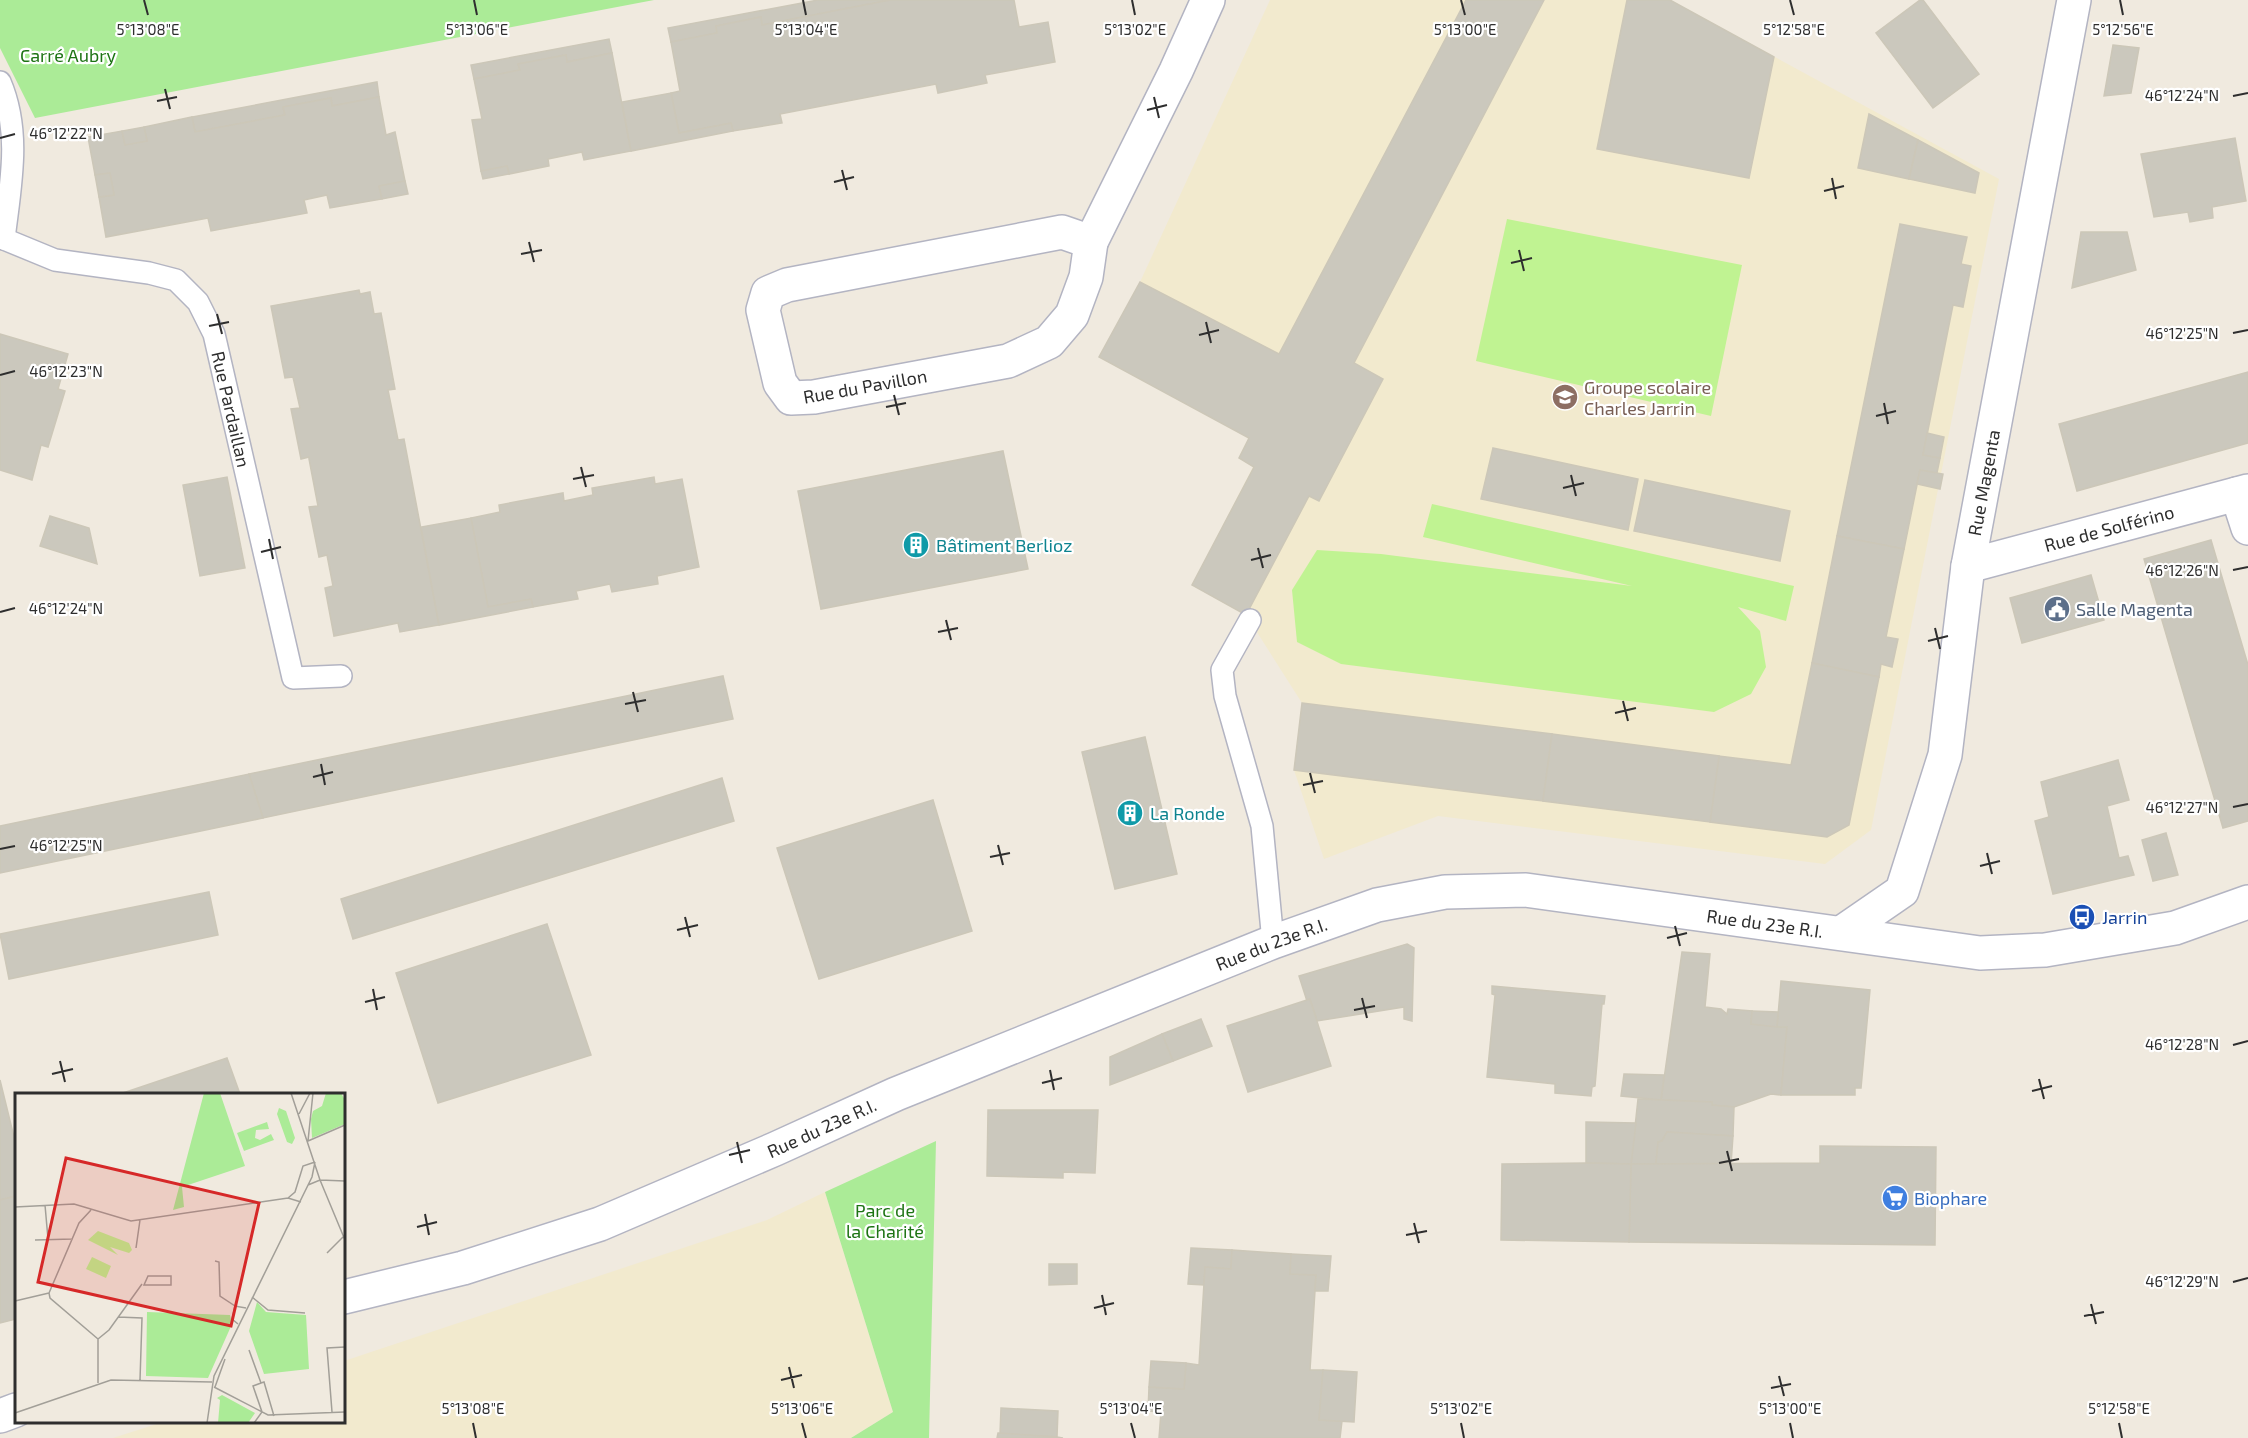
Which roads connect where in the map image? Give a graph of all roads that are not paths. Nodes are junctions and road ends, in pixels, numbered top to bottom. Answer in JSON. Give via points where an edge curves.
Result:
{"nodes":[{"id":1,"x":1208,"y":0,"type":"edge"},
{"id":2,"x":2074,"y":0,"type":"edge"},
{"id":3,"x":0,"y":82,"type":"edge"},
{"id":4,"x":2,"y":239,"type":"edge"},
{"id":5,"x":1091,"y":242,"type":"junction"},
{"id":6,"x":2242,"y":493,"type":"edge"},
{"id":7,"x":2248,"y":528,"type":"edge"},
{"id":8,"x":1968,"y":566,"type":"junction"},
{"id":9,"x":1250,"y":620,"type":"dead end"},
{"id":10,"x":341,"y":676,"type":"dead end"},
{"id":11,"x":2248,"y":902,"type":"edge"},
{"id":12,"x":1841,"y":933,"type":"junction"},
{"id":13,"x":1273,"y":942,"type":"junction"},
{"id":14,"x":345,"y":1297,"type":"edge"},
{"id":15,"x":15,"y":1410,"type":"edge"},
{"id":16,"x":0,"y":1416,"type":"edge"}],
"edges":[{"from":1,"to":5,"type":"street","name":"Rue du Pavillon"},
{"from":2,"to":8,"type":"street","name":"Rue Magenta"},
{"from":3,"to":4,"type":"lane","name":"Rue Pardaillan","via":[[12,129],[14,157]]},
{"from":4,"to":10,"type":"lane","name":"Rue Pardaillan","via":[[55,260],[176,280],[198,302],[214,334],[293,678]]},
{"from":5,"to":5,"type":"street","name":"Rue du Pavillon","via":[[1062,232],[787,285],[768,293],[763,310],[780,383],[791,398],[814,397],[1008,361],[1049,342],[1072,315],[1086,277]]},
{"from":6,"to":7,"type":"street"},
{"from":6,"to":8,"type":"street","name":"Rue de Solférino"},
{"from":8,"to":12,"type":"street","name":"Rue Magenta","via":[[1945,755],[1902,891]]},
{"from":9,"to":13,"type":"lane","via":[[1222,670],[1225,696],[1262,826]]},
{"from":11,"to":12,"type":"street","name":"Rue du 23e R.I.","via":[[2175,928],[2045,950],[1980,953]]},
{"from":12,"to":13,"type":"street","name":"Rue du 23e R.I.","via":[[1516,890],[1445,892],[1377,905]]},
{"from":13,"to":14,"type":"street","name":"Rue du 23e R.I.","via":[[896,1094],[600,1224],[463,1268]]},
{"from":15,"to":16,"type":"street"}]}
